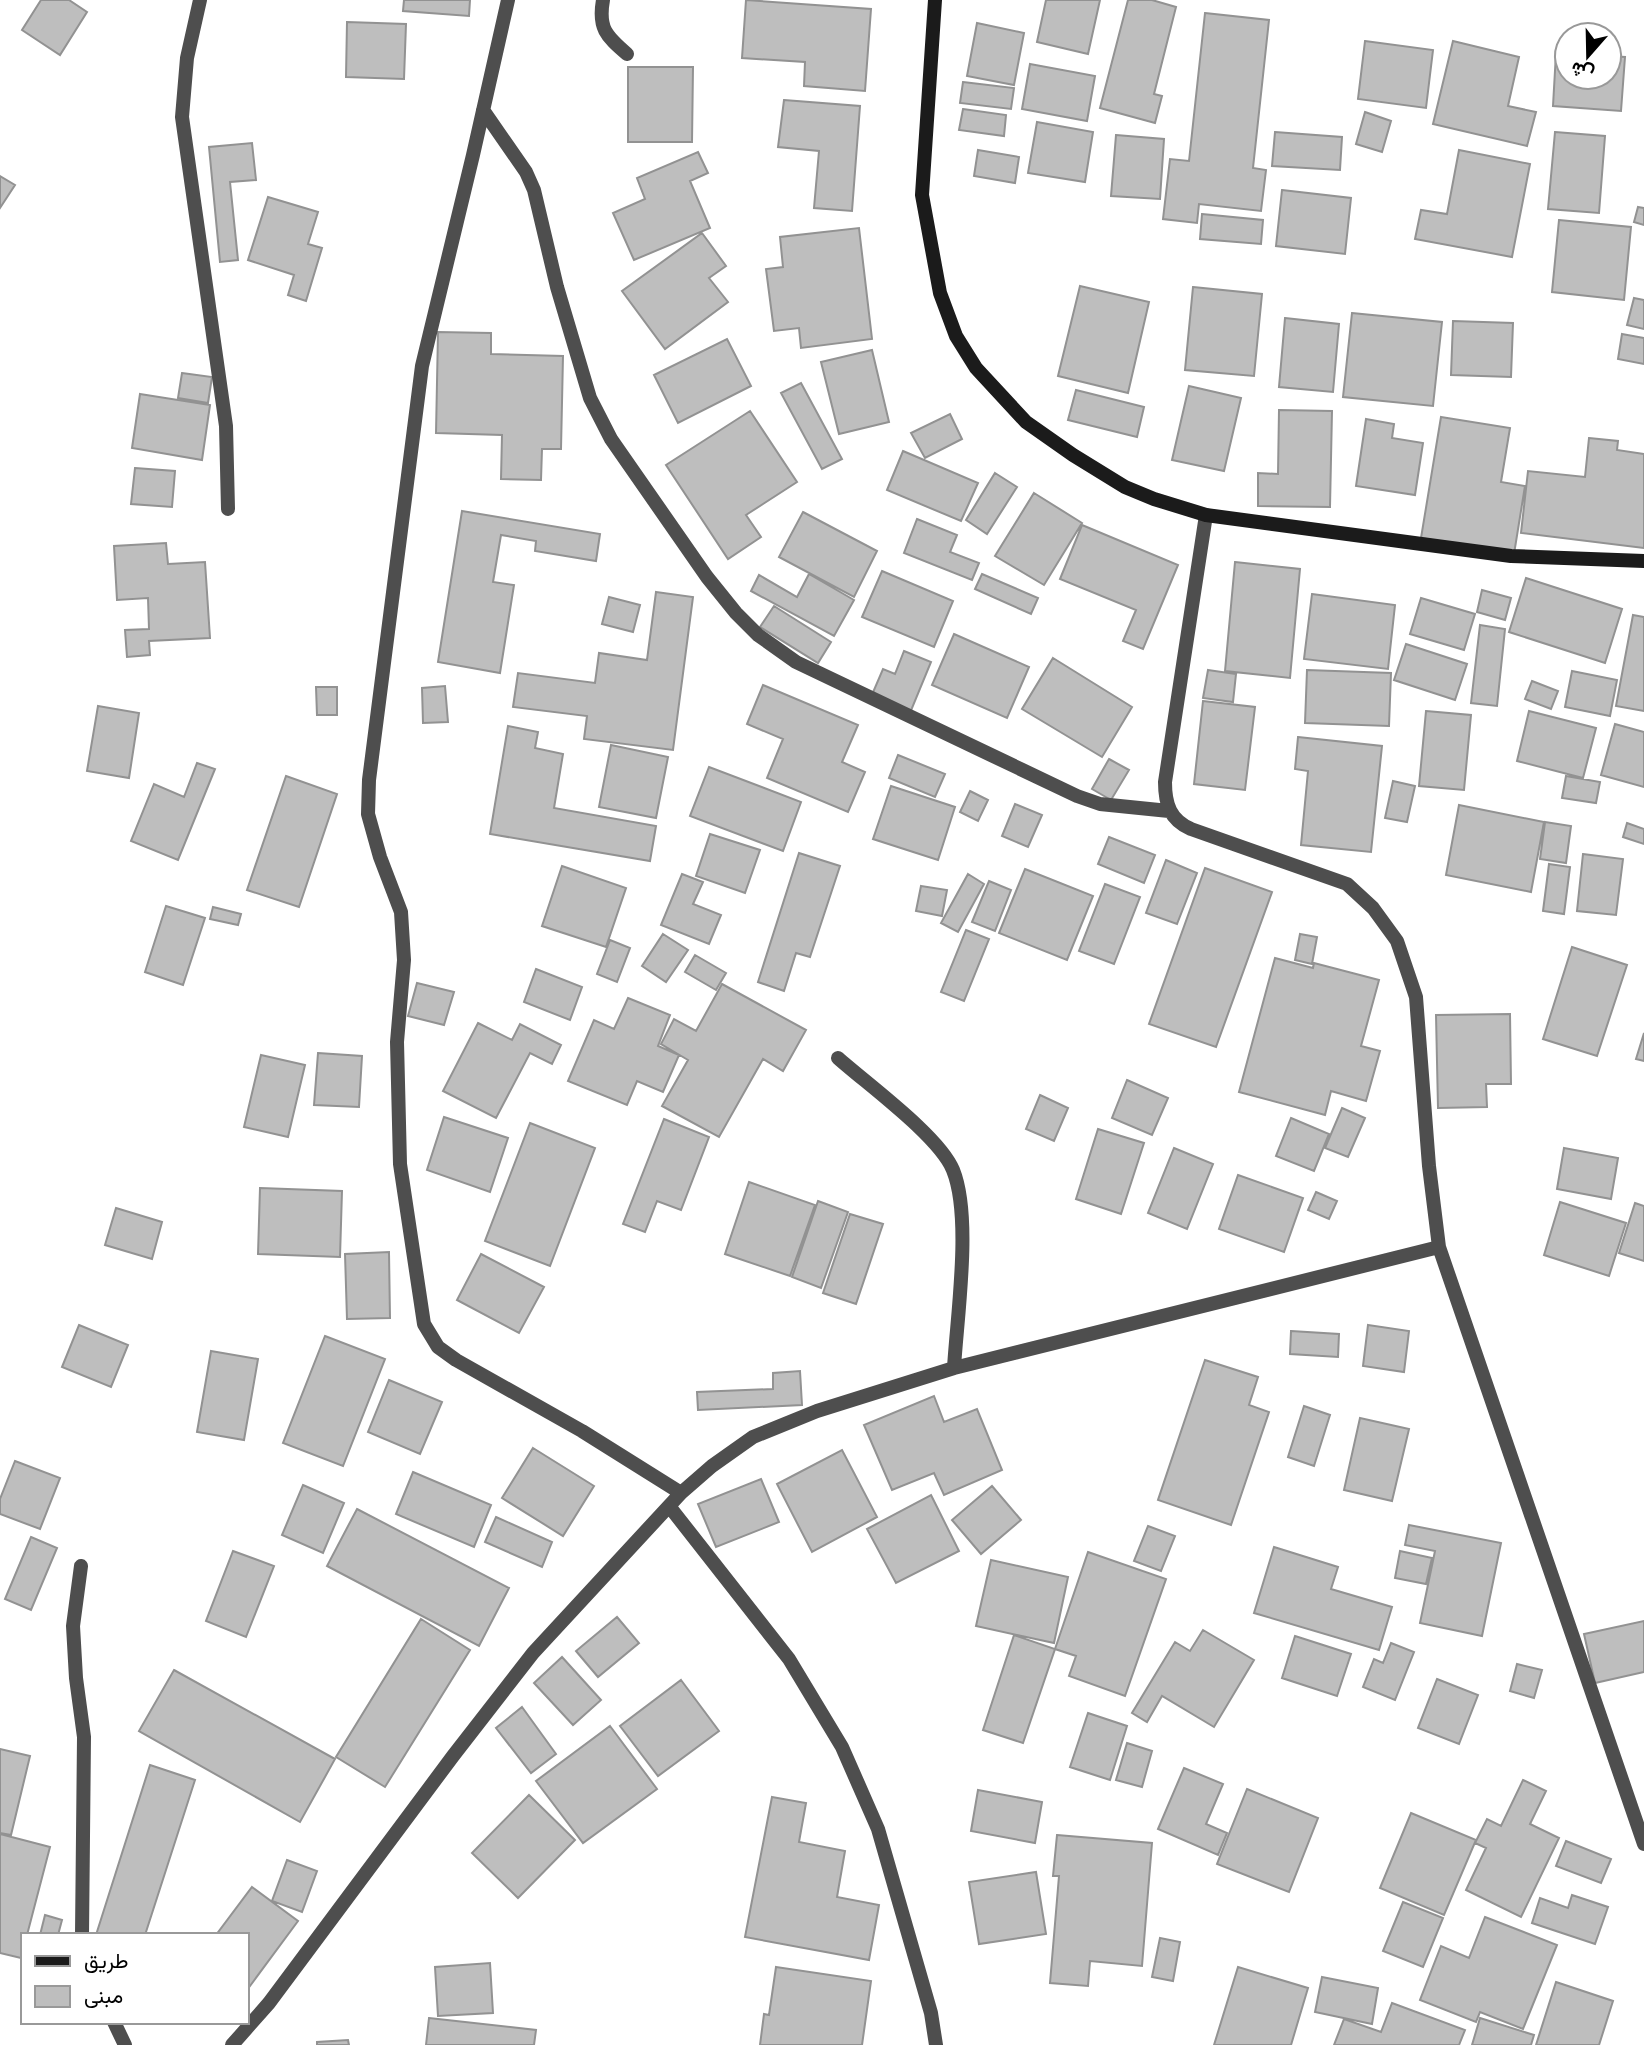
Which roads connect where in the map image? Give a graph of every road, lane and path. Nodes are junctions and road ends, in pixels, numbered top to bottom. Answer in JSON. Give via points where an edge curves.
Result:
{"nodes":[{"id":1,"x":200,"y":0,"type":"edge"},
{"id":2,"x":508,"y":0,"type":"edge"},
{"id":3,"x":603,"y":0,"type":"edge"},
{"id":4,"x":935,"y":0,"type":"edge"},
{"id":5,"x":627,"y":54,"type":"dead end"},
{"id":6,"x":483,"y":110,"type":"junction"},
{"id":7,"x":228,"y":509,"type":"dead end"},
{"id":8,"x":1206,"y":515,"type":"junction"},
{"id":9,"x":1644,"y":561,"type":"edge"},
{"id":10,"x":1169,"y":811,"type":"junction"},
{"id":11,"x":838,"y":1058,"type":"dead end"},
{"id":12,"x":1438,"y":1247,"type":"junction"},
{"id":13,"x":954,"y":1368,"type":"junction"},
{"id":14,"x":681,"y":1493,"type":"junction"},
{"id":15,"x":669,"y":1506,"type":"junction"},
{"id":16,"x":81,"y":1566,"type":"dead end"},
{"id":17,"x":1644,"y":1844,"type":"edge"},
{"id":18,"x":82,"y":1933,"type":"edge"},
{"id":19,"x":115,"y":2024,"type":"edge"},
{"id":20,"x":125,"y":2045,"type":"edge"},
{"id":21,"x":232,"y":2045,"type":"edge"},
{"id":22,"x":936,"y":2045,"type":"edge"}],
"edges":[{"from":1,"to":7,"type":"street","via":[[187,58],[182,117],[226,426]]},
{"from":2,"to":6,"type":"street"},
{"from":3,"to":5,"type":"street","via":[[604,29]]},
{"from":4,"to":8,"type":"street","via":[[922,195],[940,293],[956,336],[976,368],[1035,429],[1125,487]]},
{"from":6,"to":10,"type":"street","via":[[534,190],[590,398],[611,439],[736,613],[796,662],[1077,796],[1100,804]]},
{"from":6,"to":14,"type":"street","via":[[422,366],[369,780],[368,814],[401,912],[400,1164],[424,1324],[438,1348]]},
{"from":8,"to":9,"type":"street","via":[[1511,556]]},
{"from":8,"to":10,"type":"street","via":[[1165,782]]},
{"from":10,"to":12,"type":"street","via":[[1191,829],[1347,884],[1373,908],[1397,941],[1416,997]]},
{"from":11,"to":13,"type":"street","via":[[933,1141],[953,1170],[961,1210]]},
{"from":12,"to":13,"type":"street"},
{"from":12,"to":17,"type":"street"},
{"from":13,"to":14,"type":"street","via":[[817,1411],[753,1437]]},
{"from":14,"to":15,"type":"street"},
{"from":15,"to":21,"type":"street","via":[[533,1653],[269,2003]]},
{"from":15,"to":22,"type":"street","via":[[789,1659],[842,1747],[878,1829]]},
{"from":16,"to":18,"type":"street","via":[[73,1626],[84,1737]]},
{"from":19,"to":20,"type":"street"}]}
